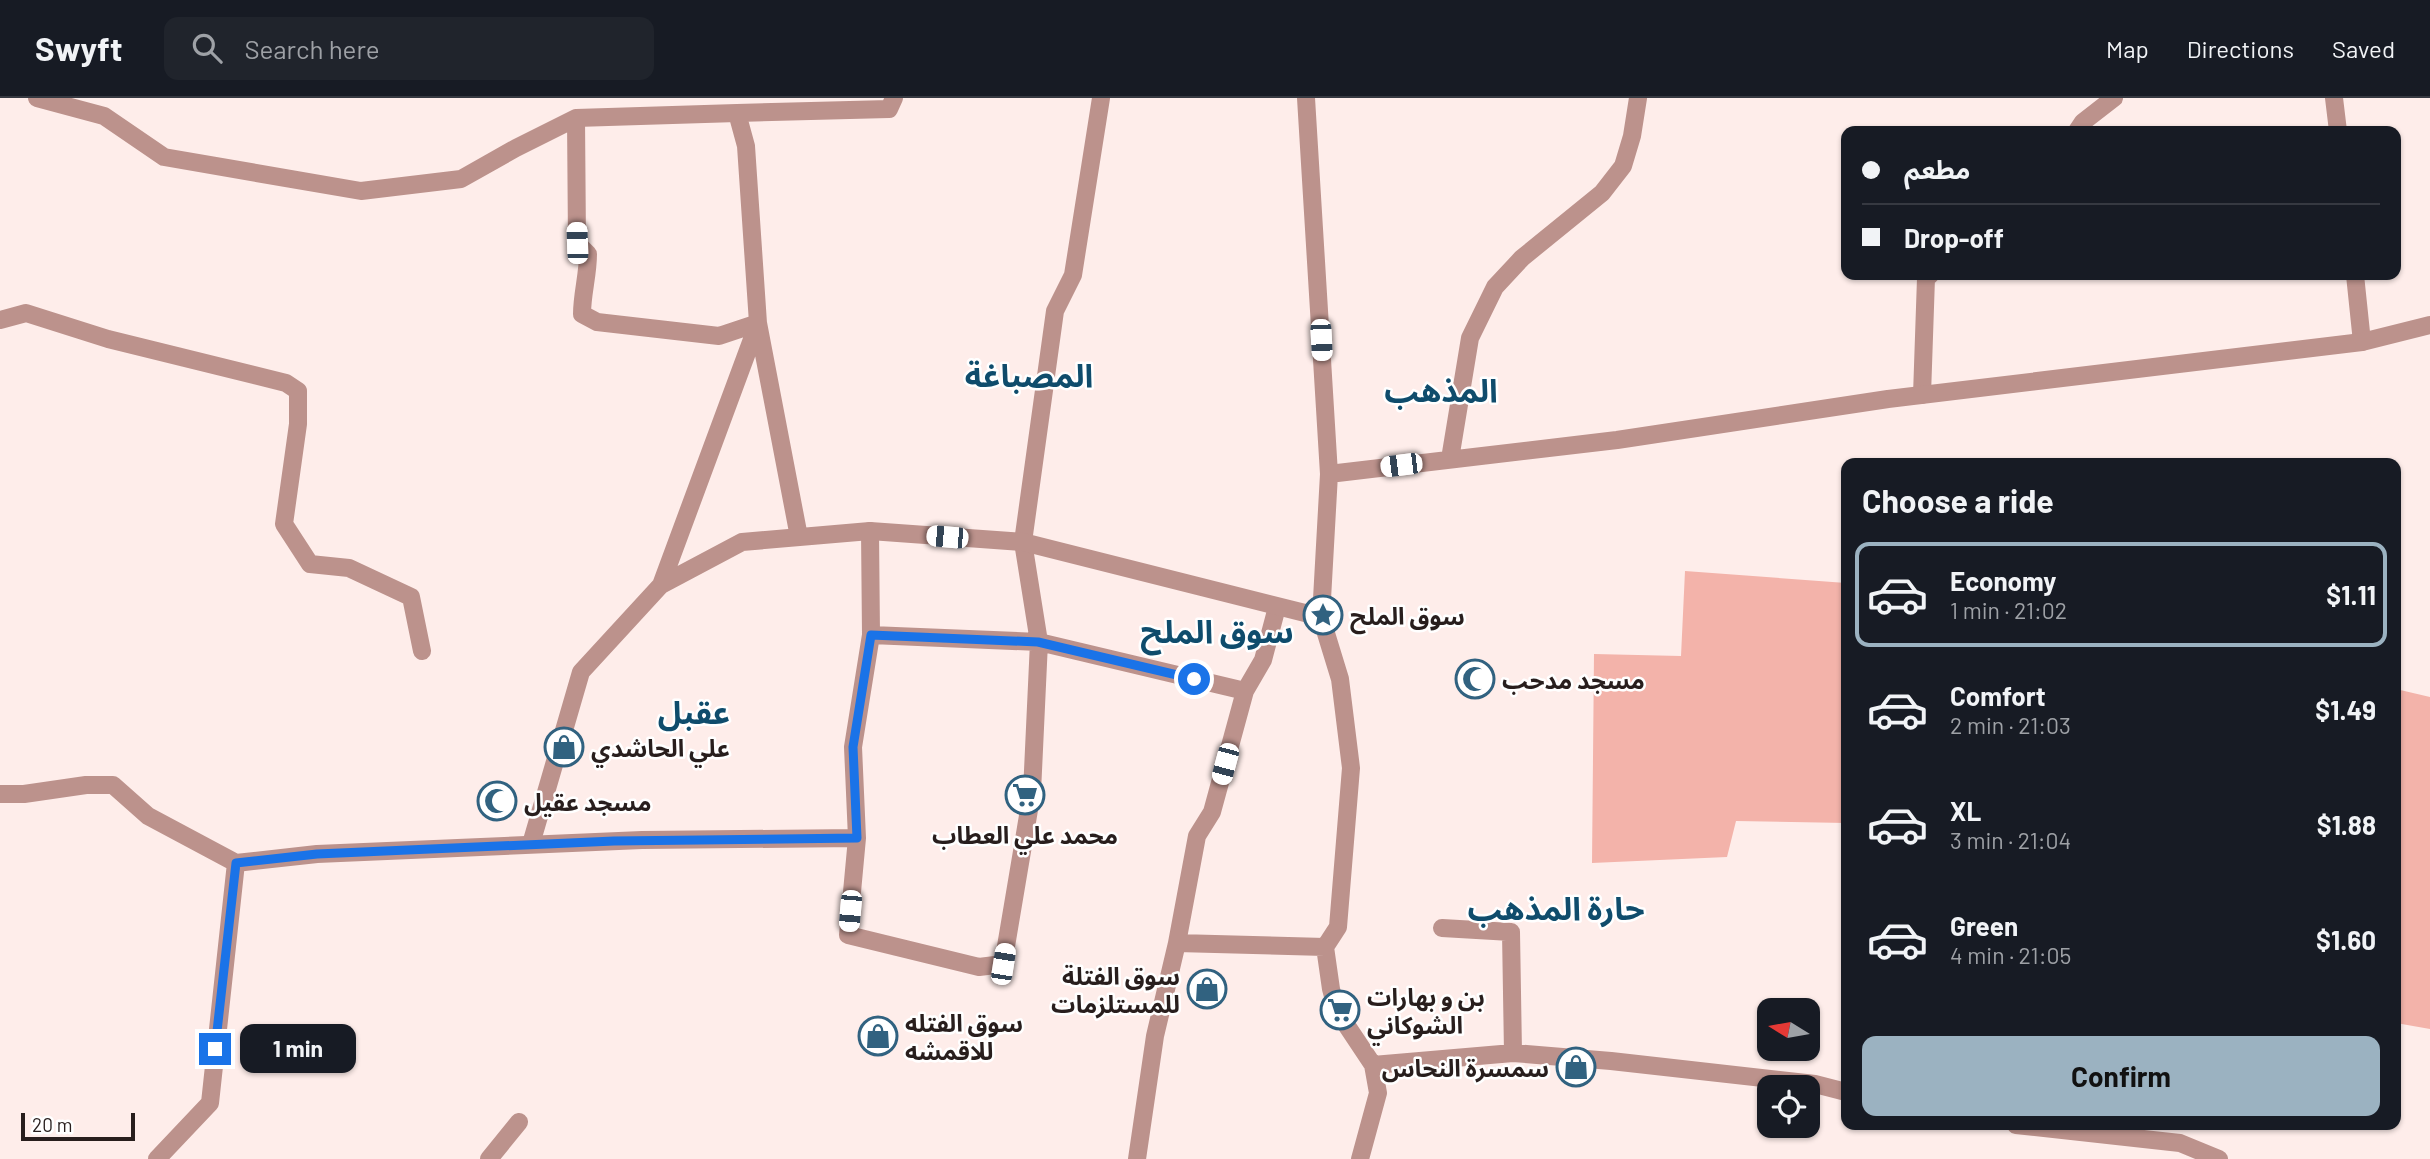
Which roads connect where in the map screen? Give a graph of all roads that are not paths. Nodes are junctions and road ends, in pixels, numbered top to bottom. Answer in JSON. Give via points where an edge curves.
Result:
{"nodes":[{"id":1,"x":37,"y":98,"type":"edge"},
{"id":2,"x":719,"y":98,"type":"edge"},
{"id":3,"x":894,"y":98,"type":"edge"},
{"id":4,"x":1101,"y":98,"type":"edge"},
{"id":5,"x":1306,"y":98,"type":"edge"},
{"id":6,"x":1638,"y":98,"type":"edge"},
{"id":7,"x":2114,"y":98,"type":"edge"},
{"id":8,"x":2334,"y":98,"type":"edge"},
{"id":9,"x":737,"y":113,"type":"junction"},
{"id":10,"x":576,"y":118,"type":"junction"},
{"id":11,"x":2080,"y":126,"type":"edge"},
{"id":12,"x":2337,"y":126,"type":"edge"},
{"id":13,"x":1926,"y":280,"type":"edge"},
{"id":14,"x":2356,"y":280,"type":"edge"},
{"id":15,"x":0,"y":320,"type":"edge"},
{"id":16,"x":758,"y":323,"type":"junction"},
{"id":17,"x":2430,"y":326,"type":"edge"},
{"id":18,"x":2362,"y":342,"type":"junction"},
{"id":19,"x":1922,"y":395,"type":"junction"},
{"id":20,"x":1450,"y":459,"type":"junction"},
{"id":21,"x":1329,"y":474,"type":"junction"},
{"id":22,"x":870,"y":531,"type":"junction"},
{"id":23,"x":799,"y":537,"type":"junction"},
{"id":24,"x":1023,"y":542,"type":"junction"},
{"id":25,"x":661,"y":585,"type":"junction"},
{"id":26,"x":1277,"y":607,"type":"junction"},
{"id":27,"x":1321,"y":617,"type":"junction"},
{"id":28,"x":871,"y":635,"type":"junction"},
{"id":29,"x":1038,"y":642,"type":"junction"},
{"id":30,"x":422,"y":651,"type":"dead end"},
{"id":31,"x":1245,"y":691,"type":"junction"},
{"id":32,"x":0,"y":794,"type":"edge"},
{"id":33,"x":857,"y":838,"type":"junction"},
{"id":34,"x":531,"y":845,"type":"junction"},
{"id":35,"x":236,"y":863,"type":"junction"},
{"id":36,"x":1442,"y":928,"type":"dead end"},
{"id":37,"x":1177,"y":943,"type":"junction"},
{"id":38,"x":1325,"y":947,"type":"junction"},
{"id":39,"x":1513,"y":1053,"type":"junction"},
{"id":40,"x":1373,"y":1065,"type":"junction"},
{"id":41,"x":1841,"y":1091,"type":"edge"},
{"id":42,"x":519,"y":1122,"type":"dead end"},
{"id":43,"x":2062,"y":1130,"type":"edge"},
{"id":44,"x":158,"y":1159,"type":"edge"},
{"id":45,"x":489,"y":1159,"type":"edge"},
{"id":46,"x":1137,"y":1159,"type":"edge"},
{"id":47,"x":1360,"y":1159,"type":"edge"},
{"id":48,"x":2219,"y":1159,"type":"edge"}],
"edges":[{"from":1,"to":10,"type":"street","via":[[104,116],[164,157],[361,191],[461,179]]},
{"from":2,"to":9,"type":"street"},
{"from":3,"to":9,"type":"street","via":[[889,108]]},
{"from":4,"to":24,"type":"street","via":[[1073,275],[1055,311]]},
{"from":5,"to":21,"type":"street"},
{"from":6,"to":20,"type":"street","via":[[1623,166],[1602,193],[1495,286],[1470,338]]},
{"from":7,"to":11,"type":"street"},
{"from":8,"to":12,"type":"street"},
{"from":9,"to":10,"type":"street"},
{"from":9,"to":16,"type":"street","via":[[746,146]]},
{"from":10,"to":16,"type":"street","via":[[577,243],[588,254],[582,314],[597,322],[719,336]]},
{"from":13,"to":19,"type":"street"},
{"from":14,"to":18,"type":"street"},
{"from":15,"to":30,"type":"street","via":[[26,313],[108,339],[286,383],[298,391],[284,524],[310,564],[349,568],[411,597]]},
{"from":16,"to":23,"type":"street"},
{"from":16,"to":25,"type":"street"},
{"from":17,"to":18,"type":"street"},
{"from":18,"to":19,"type":"street"},
{"from":19,"to":20,"type":"street","via":[[1617,440]]},
{"from":20,"to":21,"type":"street"},
{"from":21,"to":27,"type":"street"},
{"from":22,"to":23,"type":"street"},
{"from":22,"to":24,"type":"street"},
{"from":22,"to":28,"type":"street"},
{"from":23,"to":25,"type":"street","via":[[742,542]]},
{"from":24,"to":26,"type":"street"},
{"from":24,"to":29,"type":"street"},
{"from":25,"to":34,"type":"street","via":[[581,672]]},
{"from":26,"to":27,"type":"street"},
{"from":26,"to":31,"type":"street","via":[[1263,660]]},
{"from":27,"to":38,"type":"street","via":[[1340,679],[1351,768],[1338,927]]},
{"from":28,"to":29,"type":"street"},
{"from":28,"to":33,"type":"street","via":[[853,747]]},
{"from":29,"to":31,"type":"street"},
{"from":29,"to":33,"type":"street","via":[[1032,792],[1003,964],[979,967],[848,935]]},
{"from":31,"to":37,"type":"street","via":[[1212,812],[1197,836]]},
{"from":32,"to":35,"type":"street","via":[[113,786],[148,816]]},
{"from":33,"to":34,"type":"street"},
{"from":34,"to":35,"type":"street","via":[[317,854]]},
{"from":35,"to":44,"type":"street","via":[[209,1103]]},
{"from":36,"to":39,"type":"street","via":[[1511,932]]},
{"from":37,"to":38,"type":"street"},
{"from":37,"to":46,"type":"street","via":[[1155,1037]]},
{"from":38,"to":40,"type":"street","via":[[1337,1011]]},
{"from":39,"to":40,"type":"street"},
{"from":39,"to":41,"type":"street","via":[[1815,1084]]},
{"from":40,"to":47,"type":"street","via":[[1378,1093]]},
{"from":42,"to":45,"type":"street"},
{"from":43,"to":48,"type":"street","via":[[2180,1143]]}]}
